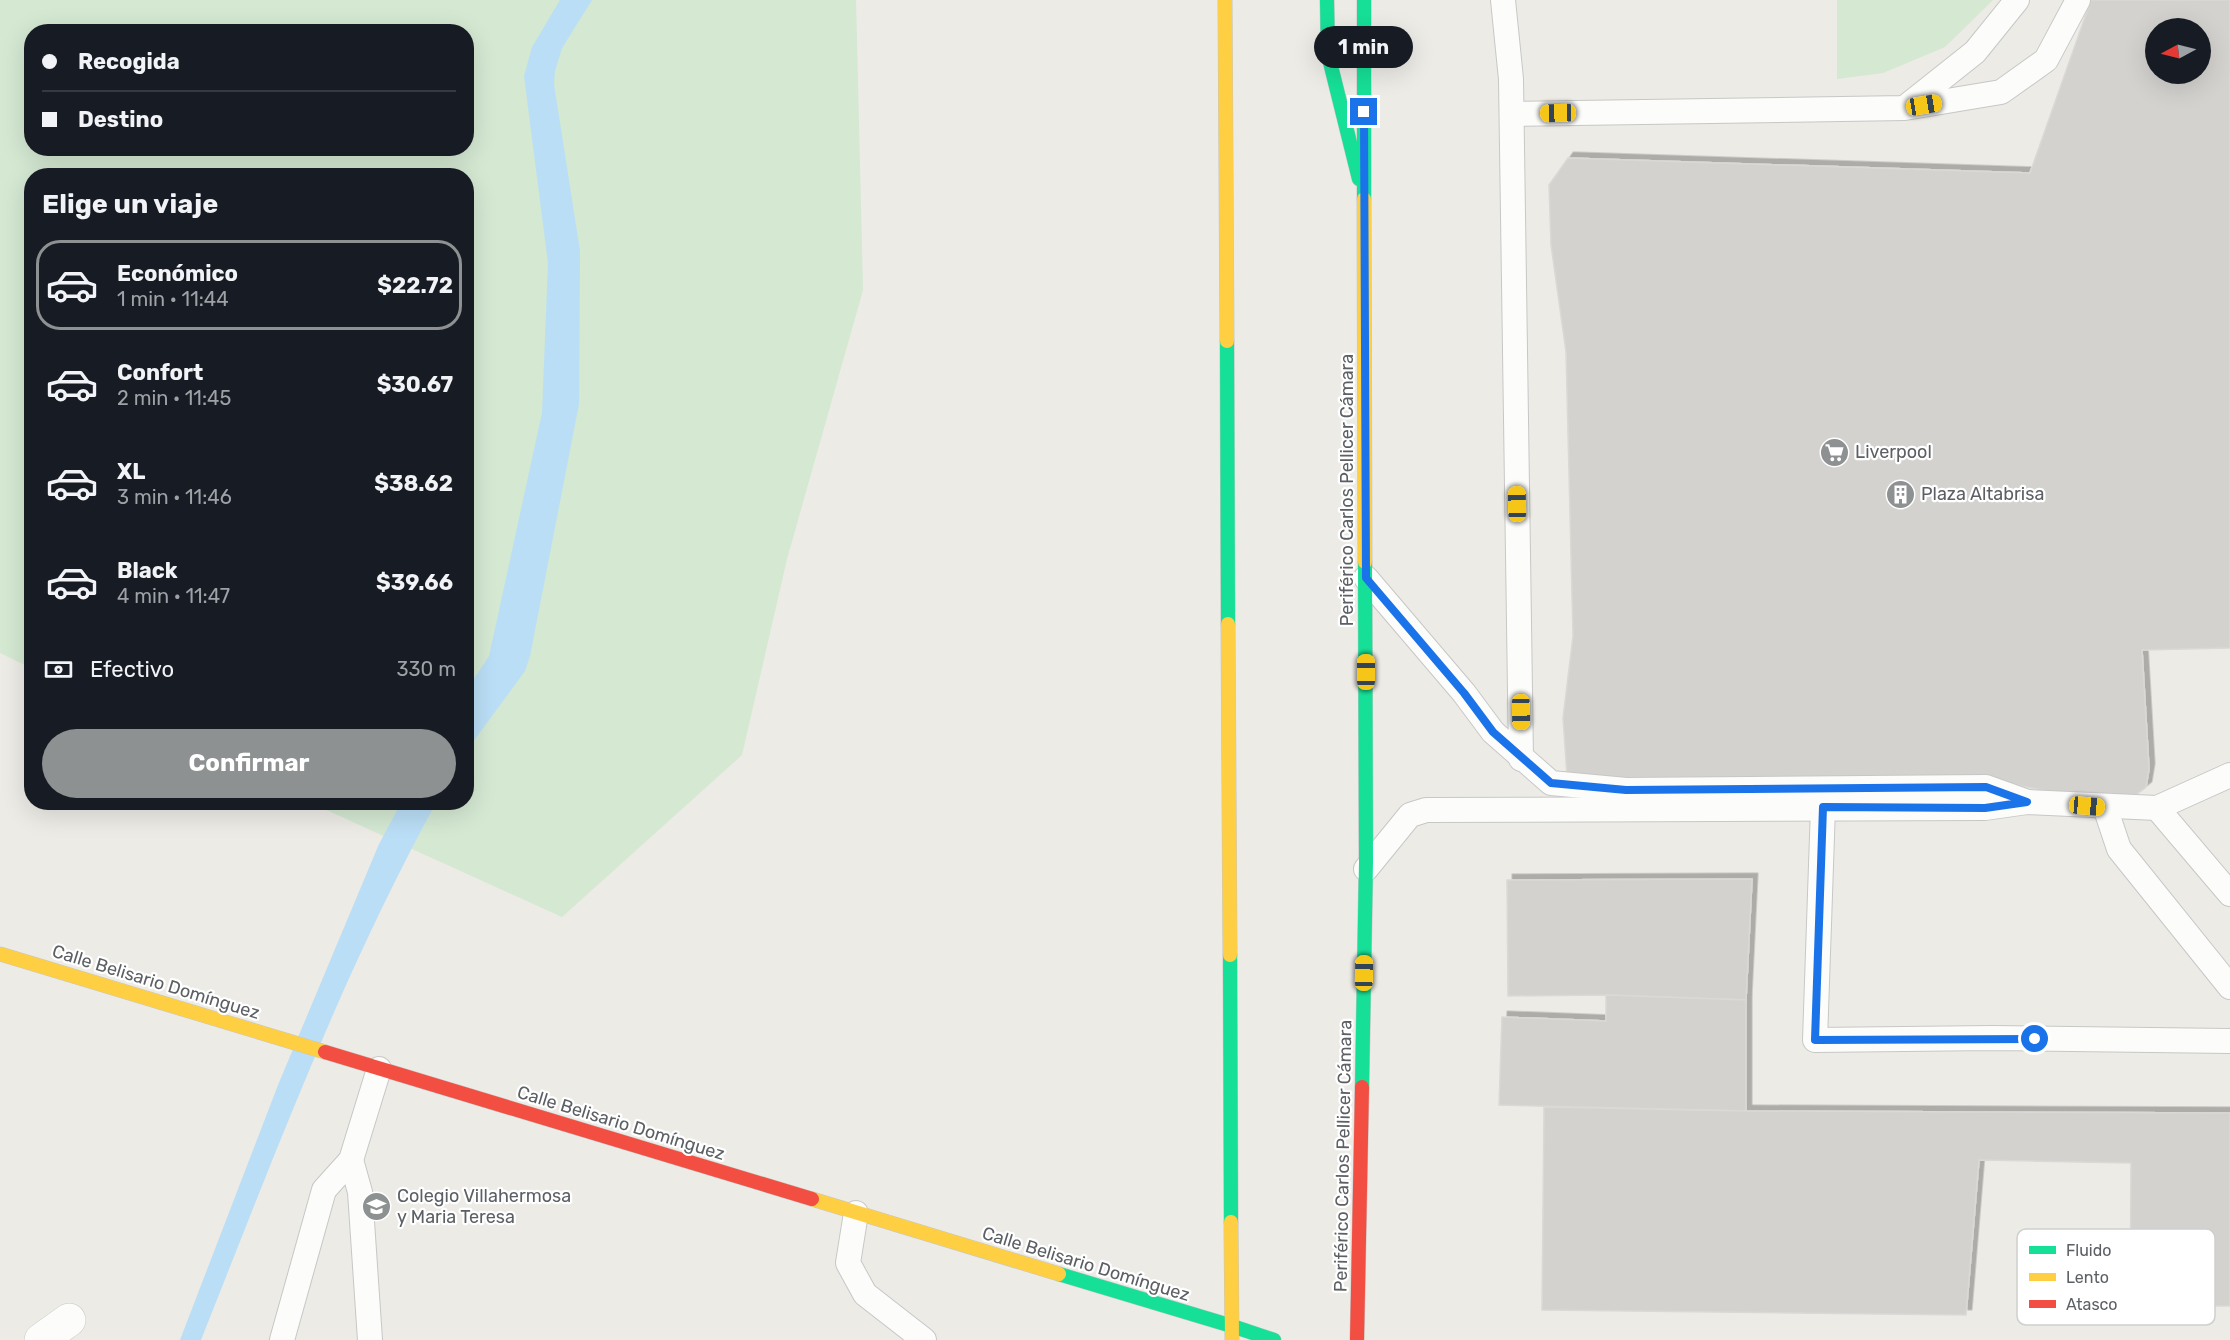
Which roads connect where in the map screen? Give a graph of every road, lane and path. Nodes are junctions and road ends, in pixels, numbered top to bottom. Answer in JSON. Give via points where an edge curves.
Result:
{"nodes":[{"id":1,"x":1225,"y":0,"type":"edge"},
{"id":2,"x":1327,"y":0,"type":"edge"},
{"id":3,"x":1364,"y":0,"type":"edge"},
{"id":4,"x":1503,"y":0,"type":"edge"},
{"id":5,"x":2017,"y":0,"type":"edge"},
{"id":6,"x":2078,"y":0,"type":"edge"},
{"id":7,"x":1905,"y":108,"type":"junction"},
{"id":8,"x":1512,"y":114,"type":"junction"},
{"id":9,"x":1364,"y":201,"type":"junction"},
{"id":10,"x":1366,"y":578,"type":"junction"},
{"id":11,"x":1521,"y":759,"type":"junction"},
{"id":12,"x":2230,"y":775,"type":"edge"},
{"id":13,"x":2027,"y":802,"type":"junction"},
{"id":14,"x":1823,"y":807,"type":"junction"},
{"id":15,"x":2105,"y":807,"type":"junction"},
{"id":16,"x":2157,"y":808,"type":"junction"},
{"id":17,"x":1365,"y":869,"type":"junction"},
{"id":18,"x":2230,"y":894,"type":"edge"},
{"id":19,"x":0,"y":954,"type":"edge"},
{"id":20,"x":2230,"y":987,"type":"edge"},
{"id":21,"x":2230,"y":1041,"type":"edge"},
{"id":22,"x":379,"y":1069,"type":"junction"},
{"id":23,"x":351,"y":1160,"type":"junction"},
{"id":24,"x":856,"y":1213,"type":"junction"},
{"id":25,"x":69,"y":1320,"type":"dead end"},
{"id":26,"x":1232,"y":1333,"type":"edge"},
{"id":27,"x":41,"y":1340,"type":"edge"},
{"id":28,"x":282,"y":1340,"type":"edge"},
{"id":29,"x":370,"y":1340,"type":"edge"},
{"id":30,"x":924,"y":1340,"type":"edge"},
{"id":31,"x":1274,"y":1340,"type":"edge"},
{"id":32,"x":1357,"y":1340,"type":"edge"}],
"edges":[{"from":1,"to":26,"type":"main road"},
{"from":2,"to":9,"type":"main road","via":[[1328,54]]},
{"from":3,"to":9,"type":"main road","name":"Periférico Carlos Pellicer Cámara"},
{"from":4,"to":8,"type":"lane"},
{"from":5,"to":7,"type":"lane","via":[[1975,52]]},
{"from":6,"to":7,"type":"lane","via":[[2046,60],[2001,92]]},
{"from":7,"to":8,"type":"lane"},
{"from":8,"to":11,"type":"lane"},
{"from":9,"to":10,"type":"main road","name":"Periférico Carlos Pellicer Cámara"},
{"from":10,"to":11,"type":"lane","via":[[1493,732]]},
{"from":10,"to":17,"type":"main road","name":"Periférico Carlos Pellicer Cámara"},
{"from":11,"to":13,"type":"lane","via":[[1551,783],[1615,789],[1986,787]]},
{"from":12,"to":16,"type":"lane"},
{"from":13,"to":14,"type":"lane","via":[[1985,808]]},
{"from":13,"to":15,"type":"lane"},
{"from":14,"to":17,"type":"lane","via":[[1426,810],[1410,815]]},
{"from":14,"to":21,"type":"lane","via":[[1815,1040]]},
{"from":15,"to":16,"type":"lane"},
{"from":15,"to":20,"type":"lane","via":[[2119,849]]},
{"from":16,"to":18,"type":"lane"},
{"from":17,"to":32,"type":"main road","name":"Periférico Carlos Pellicer Cámara"},
{"from":19,"to":22,"type":"main road","name":"Calle Belisario Domínguez"},
{"from":22,"to":23,"type":"lane"},
{"from":22,"to":24,"type":"main road","name":"Calle Belisario Domínguez"},
{"from":23,"to":28,"type":"lane","via":[[324,1190]]},
{"from":23,"to":29,"type":"lane","via":[[360,1192]]},
{"from":24,"to":26,"type":"main road","name":"Calle Belisario Domínguez"},
{"from":24,"to":30,"type":"lane","via":[[848,1263],[865,1294]]},
{"from":25,"to":27,"type":"street"},
{"from":26,"to":31,"type":"main road","name":"Calle Belisario Domínguez"}]}
